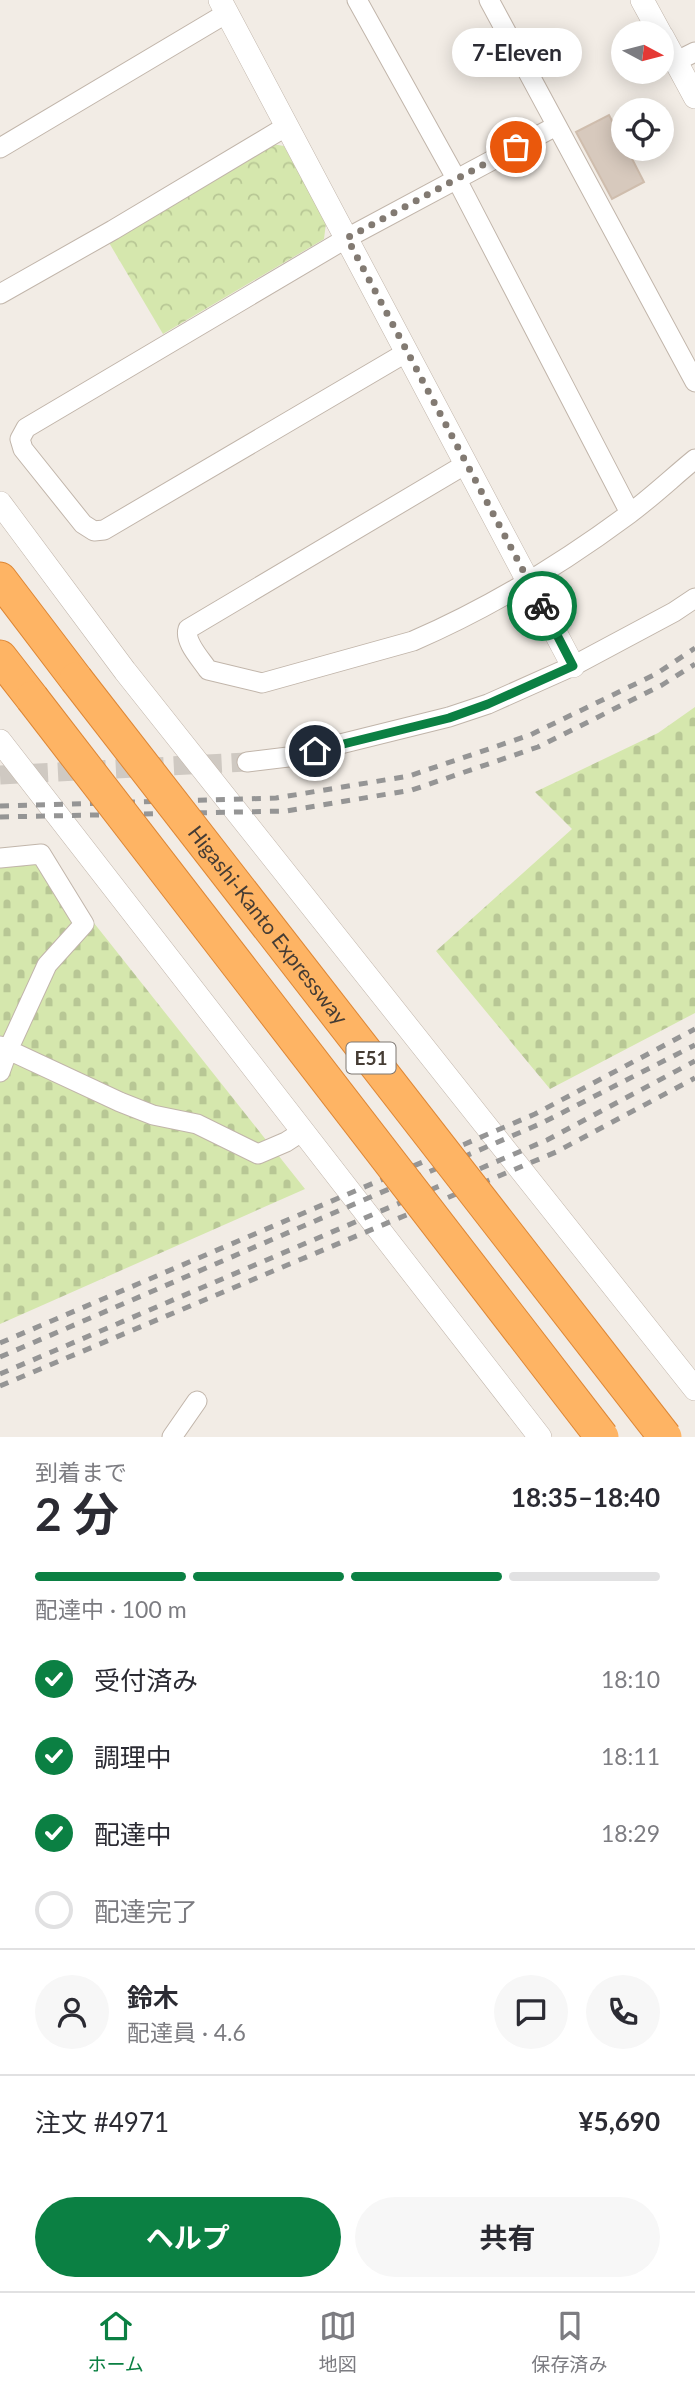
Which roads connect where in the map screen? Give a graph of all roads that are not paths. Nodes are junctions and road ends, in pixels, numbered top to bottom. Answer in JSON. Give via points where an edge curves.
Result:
{"nodes":[{"id":1,"x":357,"y":0,"type":"edge"},
{"id":2,"x":489,"y":0,"type":"edge"},
{"id":3,"x":642,"y":0,"type":"edge"},
{"id":4,"x":224,"y":7,"type":"edge"},
{"id":5,"x":653,"y":21,"type":"edge"},
{"id":6,"x":685,"y":57,"type":"edge"},
{"id":7,"x":695,"y":97,"type":"edge"},
{"id":8,"x":556,"y":125,"type":"junction"},
{"id":9,"x":287,"y":126,"type":"junction"},
{"id":10,"x":0,"y":148,"type":"edge"},
{"id":11,"x":457,"y":180,"type":"junction"},
{"id":12,"x":347,"y":238,"type":"junction"},
{"id":13,"x":0,"y":293,"type":"edge"},
{"id":14,"x":407,"y":352,"type":"junction"},
{"id":15,"x":695,"y":382,"type":"edge"},
{"id":16,"x":695,"y":459,"type":"edge"},
{"id":17,"x":466,"y":464,"type":"junction"},
{"id":18,"x":0,"y":503,"type":"edge"},
{"id":19,"x":630,"y":513,"type":"junction"},
{"id":20,"x":0,"y":579,"type":"edge"},
{"id":21,"x":528,"y":581,"type":"junction"},
{"id":22,"x":695,"y":598,"type":"edge"},
{"id":23,"x":0,"y":657,"type":"edge"},
{"id":24,"x":573,"y":666,"type":"junction"},
{"id":25,"x":0,"y":740,"type":"edge"},
{"id":26,"x":247,"y":762,"type":"tunnel mouth"},
{"id":27,"x":0,"y":858,"type":"edge"},
{"id":28,"x":4,"y":1048,"type":"edge"},
{"id":29,"x":0,"y":1072,"type":"edge"},
{"id":30,"x":303,"y":1131,"type":"junction"},
{"id":31,"x":695,"y":1388,"type":"edge"},
{"id":32,"x":197,"y":1401,"type":"dead end"},
{"id":33,"x":172,"y":1437,"type":"edge"},
{"id":34,"x":540,"y":1437,"type":"edge"},
{"id":35,"x":602,"y":1437,"type":"edge"},
{"id":36,"x":665,"y":1437,"type":"edge"}],
"edges":[{"from":1,"to":11,"type":"street"},
{"from":2,"to":8,"type":"street"},
{"from":3,"to":5,"type":"street"},
{"from":4,"to":9,"type":"street"},
{"from":4,"to":10,"type":"street"},
{"from":6,"to":7,"type":"street"},
{"from":8,"to":11,"type":"street"},
{"from":8,"to":15,"type":"street"},
{"from":9,"to":12,"type":"street"},
{"from":9,"to":13,"type":"street"},
{"from":11,"to":12,"type":"street"},
{"from":11,"to":19,"type":"street"},
{"from":12,"to":14,"type":"street"},
{"from":12,"to":14,"type":"street","via":[[26,428],[20,439],[23,449],[83,524],[94,531],[104,530]]},
{"from":14,"to":17,"type":"street"},
{"from":16,"to":19,"type":"street"},
{"from":17,"to":21,"type":"street"},
{"from":17,"to":21,"type":"street","via":[[188,629],[190,642],[208,670],[262,683],[413,641]]},
{"from":18,"to":31,"type":"street","via":[[125,671]]},
{"from":19,"to":21,"type":"street"},
{"from":20,"to":36,"type":"highway","name":"Higashi-Kanto Expressway","number":"E51","bridge":true},
{"from":21,"to":24,"type":"street"},
{"from":22,"to":24,"type":"street"},
{"from":23,"to":35,"type":"highway","number":"E51","bridge":true},
{"from":24,"to":26,"type":"street","via":[[449,718],[288,757]]},
{"from":25,"to":30,"type":"street"},
{"from":27,"to":28,"type":"street","via":[[41,854],[84,924],[47,965]]},
{"from":28,"to":29,"type":"street"},
{"from":28,"to":30,"type":"street","via":[[120,1102],[197,1124],[258,1154]]},
{"from":30,"to":34,"type":"street"},
{"from":32,"to":33,"type":"street"}]}
